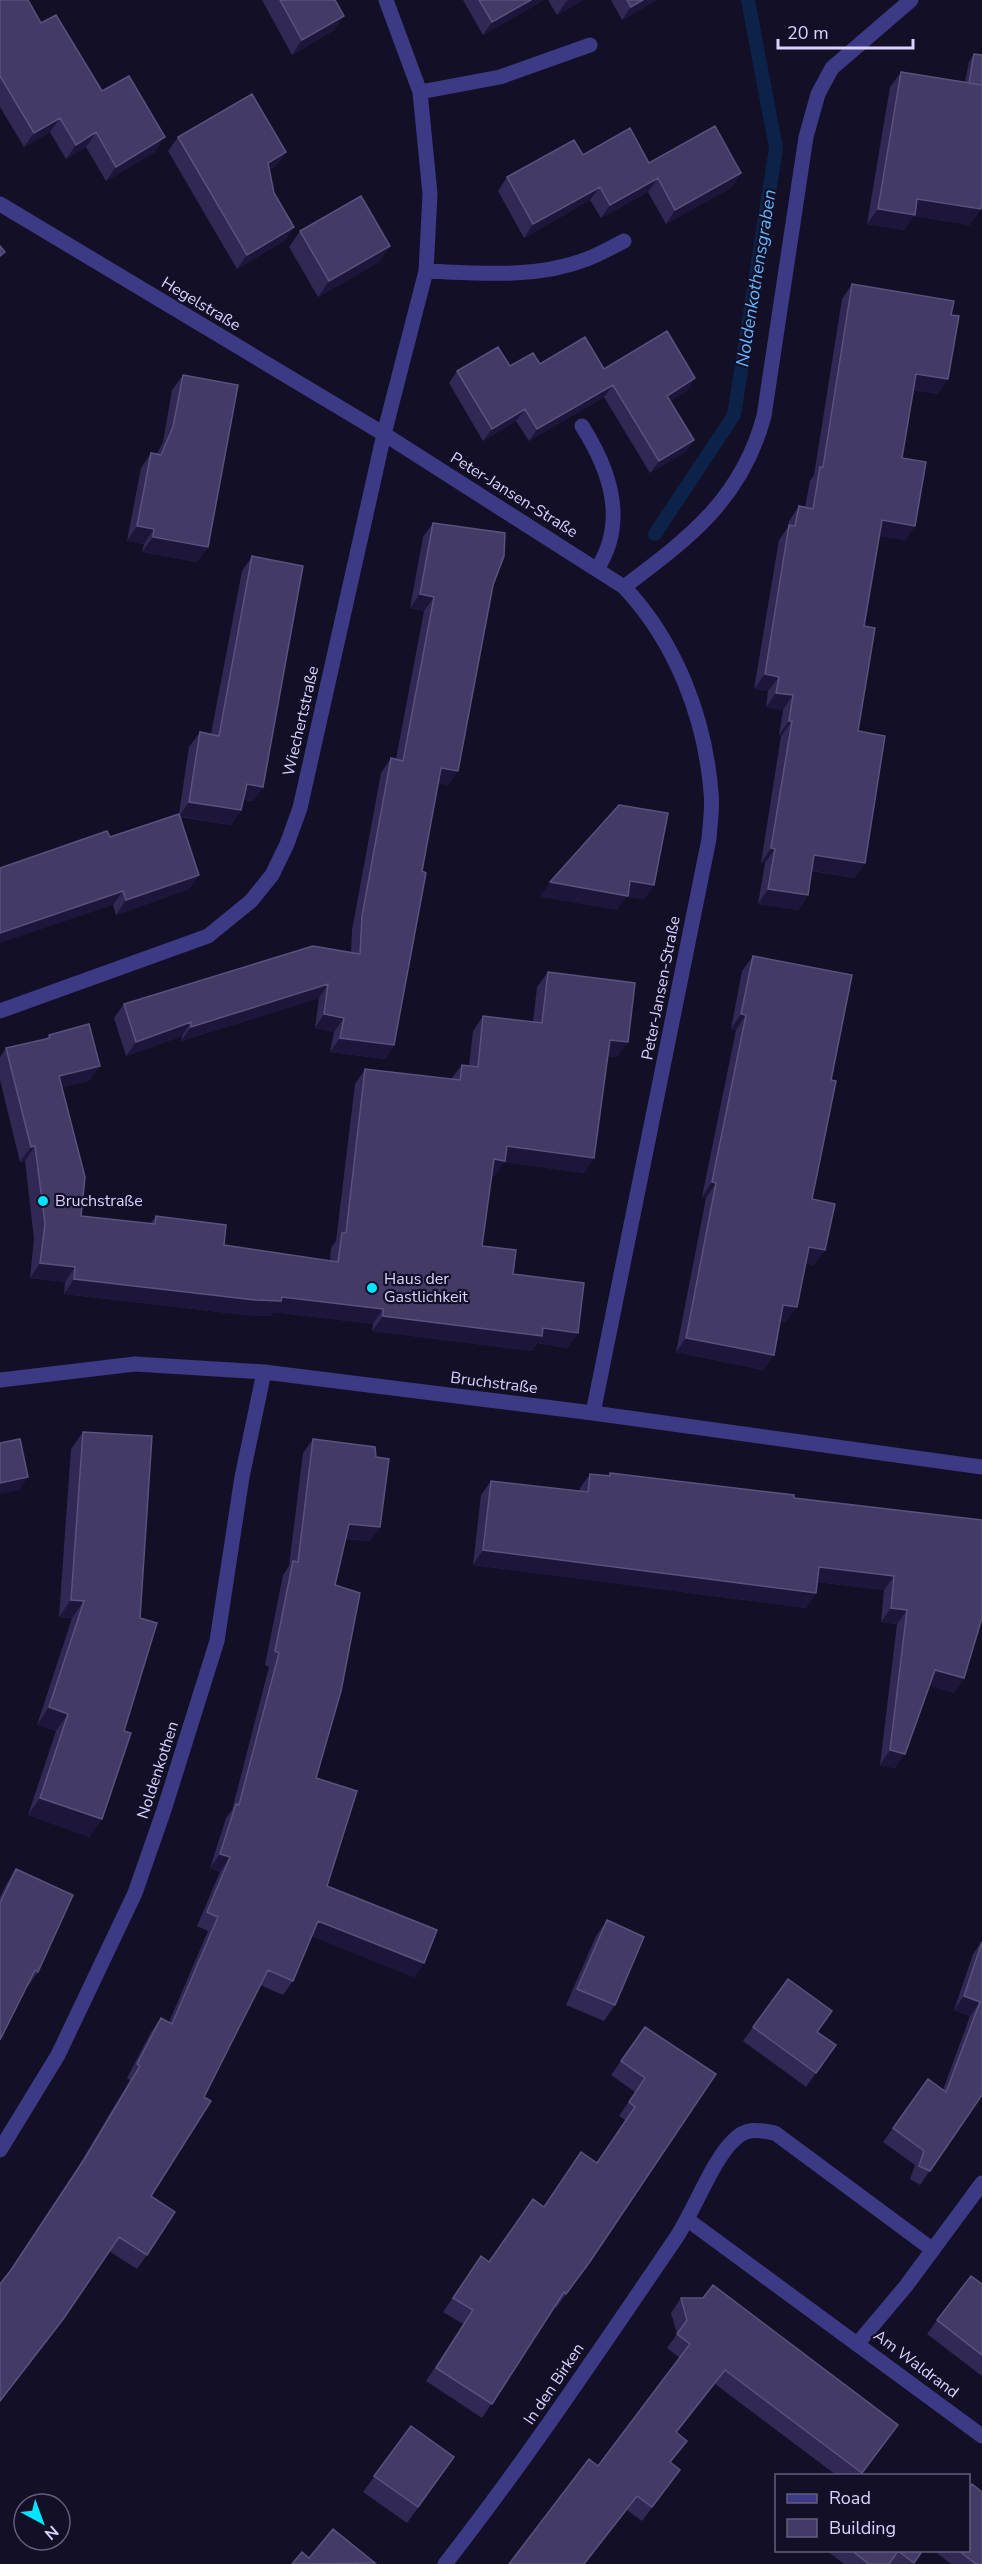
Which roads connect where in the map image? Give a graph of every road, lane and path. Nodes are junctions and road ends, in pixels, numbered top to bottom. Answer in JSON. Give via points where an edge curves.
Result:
{"nodes":[{"id":1,"x":386,"y":0,"type":"edge"},
{"id":2,"x":911,"y":0,"type":"edge"},
{"id":3,"x":590,"y":45,"type":"dead end"},
{"id":4,"x":420,"y":92,"type":"junction"},
{"id":5,"x":0,"y":204,"type":"edge"},
{"id":6,"x":624,"y":241,"type":"dead end"},
{"id":7,"x":426,"y":270,"type":"junction"},
{"id":8,"x":582,"y":426,"type":"dead end"},
{"id":9,"x":384,"y":434,"type":"junction"},
{"id":10,"x":597,"y":569,"type":"junction"},
{"id":11,"x":624,"y":587,"type":"junction"},
{"id":12,"x":0,"y":1011,"type":"edge"},
{"id":13,"x":264,"y":1372,"type":"junction"},
{"id":14,"x":1,"y":1376,"type":"edge"},
{"id":15,"x":593,"y":1413,"type":"junction"},
{"id":16,"x":982,"y":1467,"type":"edge"},
{"id":17,"x":0,"y":2150,"type":"edge"},
{"id":18,"x":982,"y":2183,"type":"edge"},
{"id":19,"x":688,"y":2220,"type":"junction"},
{"id":20,"x":933,"y":2250,"type":"junction"},
{"id":21,"x":858,"y":2343,"type":"junction"},
{"id":22,"x":982,"y":2436,"type":"edge"},
{"id":23,"x":445,"y":2564,"type":"edge"}],
"edges":[{"from":1,"to":4,"type":"street","name":"Wiechertstraße"},
{"from":2,"to":11,"type":"street","via":[[832,68],[818,93],[806,137],[765,416],[757,445],[720,506],[680,544]]},
{"from":3,"to":4,"type":"street","via":[[500,77]]},
{"from":4,"to":7,"type":"street","name":"Wiechertstraße","via":[[430,194]]},
{"from":5,"to":9,"type":"street","name":"Hegelstraße"},
{"from":6,"to":7,"type":"street","via":[[586,259],[546,270],[501,274]]},
{"from":7,"to":9,"type":"street","name":"Wiechertstraße"},
{"from":8,"to":10,"type":"street","via":[[610,480],[614,507],[614,533],[608,553]]},
{"from":9,"to":10,"type":"street","name":"Peter-Jansen-Straße"},
{"from":9,"to":12,"type":"street","name":"Wiechertstraße","via":[[300,808],[272,875],[251,901],[208,936]]},
{"from":10,"to":11,"type":"street","name":"Peter-Jansen-Straße"},
{"from":11,"to":15,"type":"street","name":"Peter-Jansen-Straße","via":[[641,605],[675,658],[706,749],[712,795],[709,838]]},
{"from":13,"to":14,"type":"street","name":"Bruchstraße","via":[[135,1364]]},
{"from":13,"to":15,"type":"street","name":"Bruchstraße"},
{"from":13,"to":17,"type":"street","name":"Noldenkothen","via":[[217,1641],[164,1810],[135,1893],[58,2055]]},
{"from":15,"to":16,"type":"street","name":"Bruchstraße"},
{"from":18,"to":20,"type":"street"},
{"from":19,"to":20,"type":"street","name":"In den Birken","via":[[723,2153],[744,2132],[756,2129],[776,2133]]},
{"from":19,"to":21,"type":"street"},
{"from":19,"to":23,"type":"street","name":"In den Birken","via":[[506,2486]]},
{"from":20,"to":21,"type":"street"},
{"from":21,"to":22,"type":"street","name":"Am Waldrand"}]}
